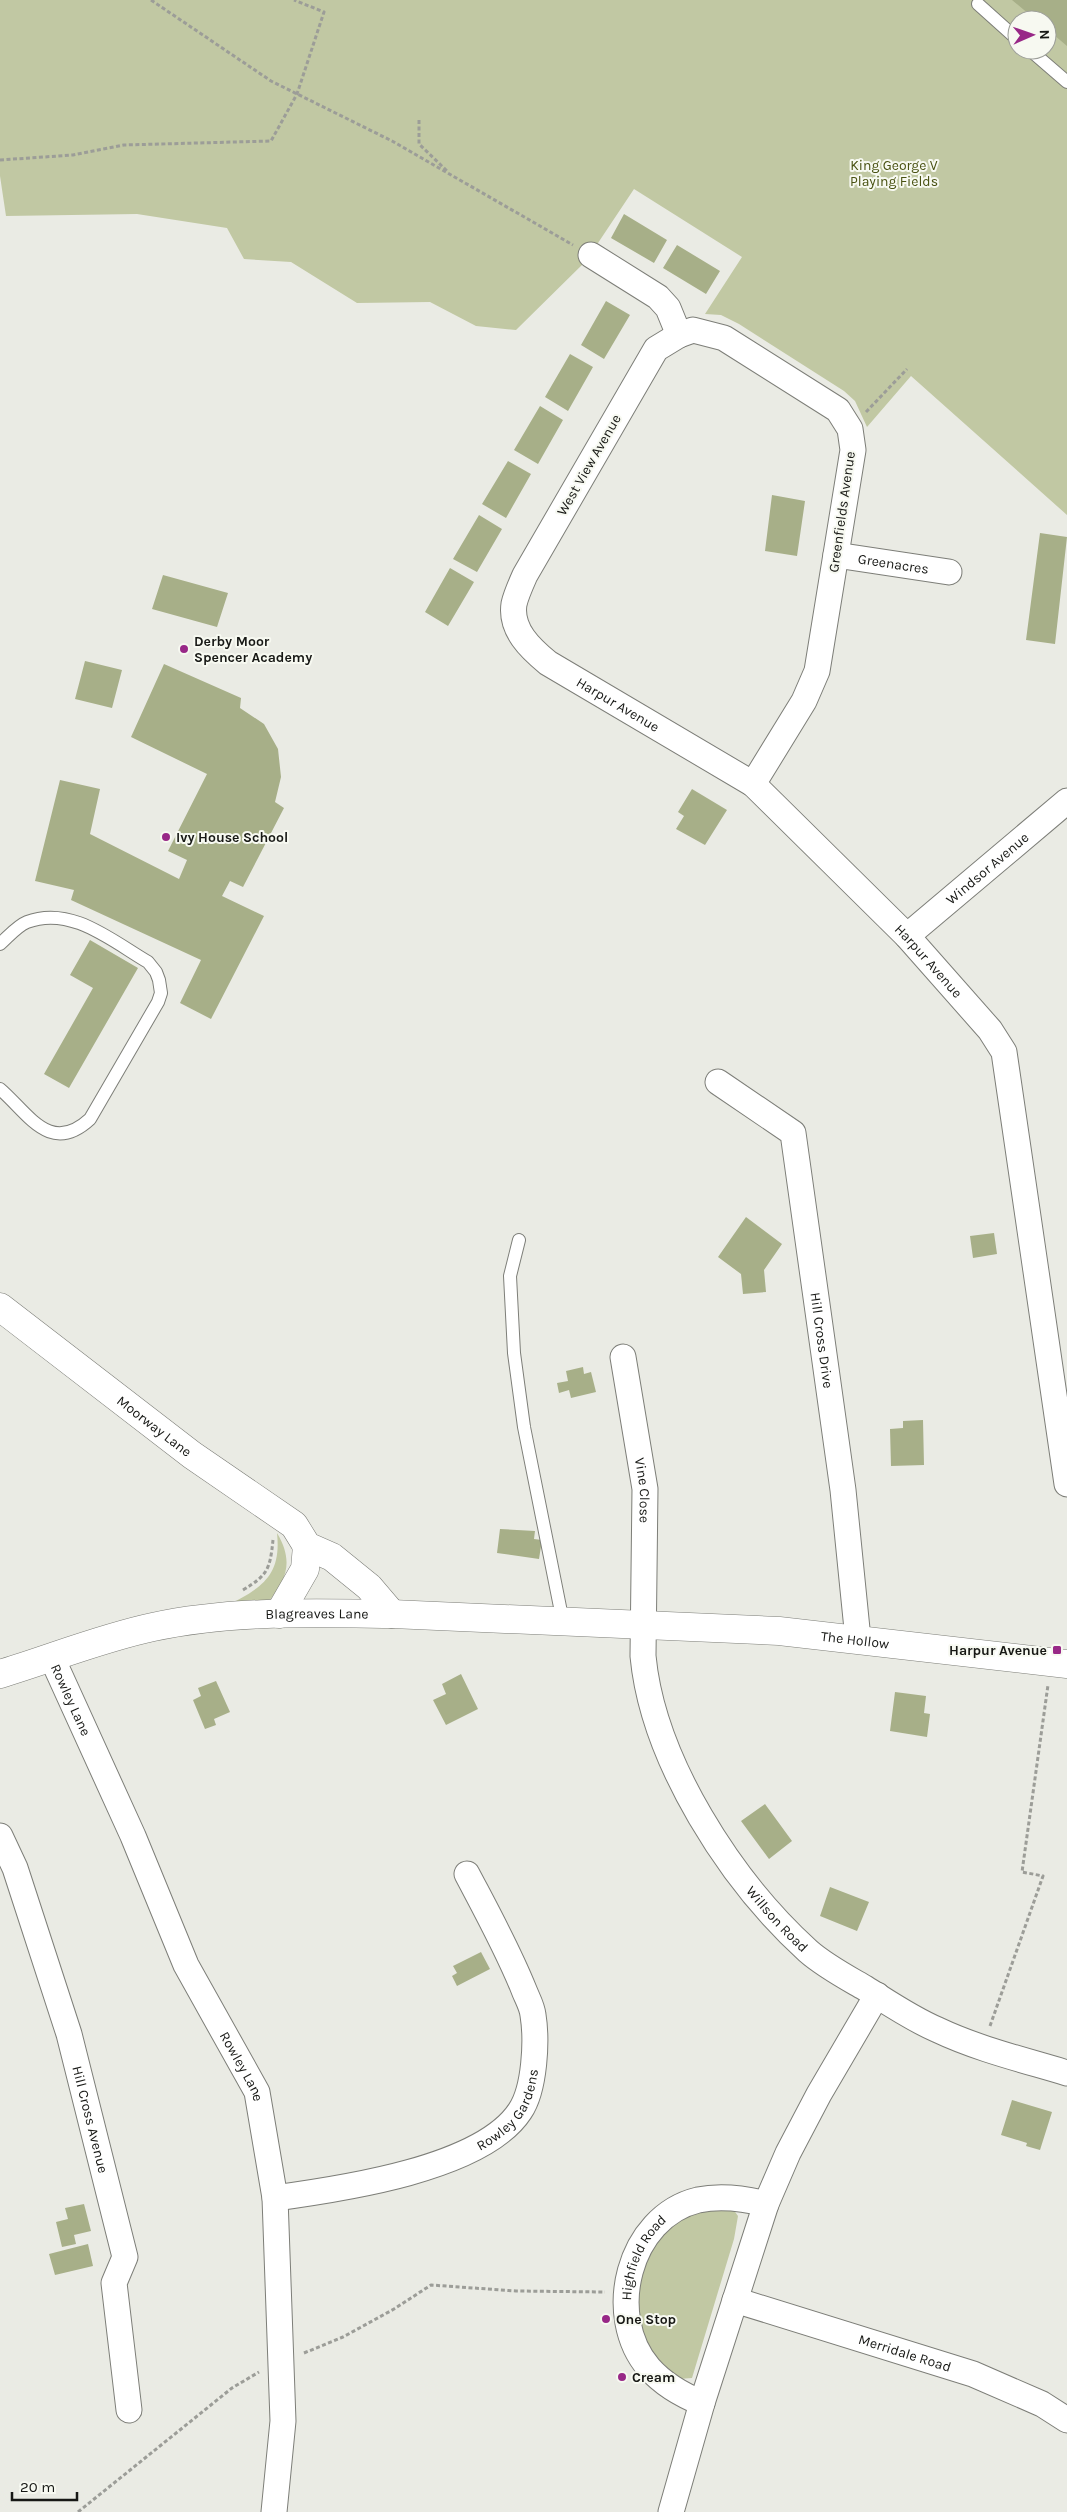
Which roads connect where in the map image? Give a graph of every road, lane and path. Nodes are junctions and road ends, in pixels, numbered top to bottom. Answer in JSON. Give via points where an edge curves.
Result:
{"nodes":[{"id":1,"x":152,"y":0,"type":"edge"},
{"id":2,"x":294,"y":0,"type":"edge"},
{"id":3,"x":978,"y":4,"type":"dead end"},
{"id":4,"x":1007,"y":30,"type":"edge"},
{"id":5,"x":1042,"y":60,"type":"edge"},
{"id":6,"x":1067,"y":82,"type":"edge"},
{"id":7,"x":297,"y":94,"type":"junction"},
{"id":8,"x":419,"y":120,"type":"dead end"},
{"id":9,"x":0,"y":160,"type":"edge"},
{"id":10,"x":451,"y":175,"type":"junction"},
{"id":11,"x":591,"y":255,"type":"joint"},
{"id":12,"x":679,"y":335,"type":"junction"},
{"id":13,"x":907,"y":369,"type":"dead end"},
{"id":14,"x":850,"y":429,"type":"junction"},
{"id":15,"x":836,"y":555,"type":"junction"},
{"id":16,"x":949,"y":572,"type":"dead end"},
{"id":17,"x":514,"y":606,"type":"joint"},
{"id":18,"x":753,"y":784,"type":"junction"},
{"id":19,"x":1067,"y":801,"type":"edge"},
{"id":20,"x":908,"y":936,"type":"junction"},
{"id":21,"x":0,"y":944,"type":"edge"},
{"id":22,"x":718,"y":1082,"type":"dead end"},
{"id":23,"x":0,"y":1089,"type":"edge"},
{"id":24,"x":520,"y":1240,"type":"dead end"},
{"id":25,"x":0,"y":1307,"type":"edge"},
{"id":26,"x":623,"y":1357,"type":"dead end"},
{"id":27,"x":1067,"y":1484,"type":"edge"},
{"id":28,"x":275,"y":1512,"type":"junction"},
{"id":29,"x":307,"y":1546,"type":"junction"},
{"id":30,"x":237,"y":1593,"type":"dead end"},
{"id":31,"x":279,"y":1614,"type":"junction"},
{"id":32,"x":392,"y":1614,"type":"junction"},
{"id":33,"x":563,"y":1622,"type":"junction"},
{"id":34,"x":643,"y":1625,"type":"junction"},
{"id":35,"x":858,"y":1639,"type":"junction"},
{"id":36,"x":52,"y":1658,"type":"junction"},
{"id":37,"x":1059,"y":1663,"type":"edge"},
{"id":38,"x":0,"y":1674,"type":"edge"},
{"id":39,"x":0,"y":1836,"type":"edge"},
{"id":40,"x":466,"y":1874,"type":"dead end"},
{"id":41,"x":877,"y":1995,"type":"junction"},
{"id":42,"x":983,"y":2047,"type":"junction"},
{"id":43,"x":1067,"y":2073,"type":"edge"},
{"id":44,"x":275,"y":2198,"type":"junction"},
{"id":45,"x":766,"y":2204,"type":"junction"},
{"id":46,"x":625,"y":2292,"type":"junction"},
{"id":47,"x":735,"y":2300,"type":"junction"},
{"id":48,"x":282,"y":2360,"type":"junction"},
{"id":49,"x":702,"y":2403,"type":"junction"},
{"id":50,"x":129,"y":2410,"type":"dead end"},
{"id":51,"x":1067,"y":2420,"type":"edge"},
{"id":52,"x":78,"y":2512,"type":"edge"},
{"id":53,"x":274,"y":2512,"type":"edge"},
{"id":54,"x":671,"y":2512,"type":"edge"}],
"edges":[{"from":1,"to":7,"type":"path","via":[[271,81]]},
{"from":2,"to":7,"type":"path","via":[[324,12]]},
{"from":3,"to":4,"type":"lane"},
{"from":5,"to":6,"type":"lane"},
{"from":7,"to":9,"type":"path","via":[[271,141],[124,145],[73,155]]},
{"from":7,"to":10,"type":"path","via":[[392,141]]},
{"from":8,"to":10,"type":"path","via":[[418,144]]},
{"from":10,"to":11,"type":"path"},
{"from":11,"to":12,"type":"street","via":[[658,297],[668,308]]},
{"from":12,"to":14,"type":"street","name":"Greenfields Avenue","via":[[693,330],[724,338],[838,410]]},
{"from":12,"to":17,"type":"street","name":"West View Avenue","via":[[656,349],[525,575]]},
{"from":13,"to":14,"type":"path"},
{"from":14,"to":15,"type":"street","name":"Greenfields Avenue","via":[[853,450]]},
{"from":15,"to":16,"type":"street","name":"Greenacres"},
{"from":15,"to":18,"type":"street","name":"Greenfields Avenue","via":[[817,671],[804,701]]},
{"from":17,"to":18,"type":"street","name":"Harpur Avenue","via":[[518,630],[528,646],[548,664]]},
{"from":18,"to":20,"type":"street","name":"Harpur Avenue"},
{"from":19,"to":20,"type":"street","name":"Windsor Avenue"},
{"from":20,"to":27,"type":"street","name":"Harpur Avenue","via":[[990,1030],[1004,1052]]},
{"from":21,"to":23,"type":"lane","via":[[26,922],[58,917],[79,922],[148,962],[156,972],[161,992],[153,1013],[83,1126],[61,1132],[40,1129]]},
{"from":22,"to":35,"type":"street","name":"Hill Cross Drive","via":[[793,1133],[843,1490]]},
{"from":24,"to":33,"type":"lane","via":[[510,1276],[514,1353],[524,1427]]},
{"from":25,"to":28,"type":"street","name":"Moorway Lane","via":[[192,1455]]},
{"from":26,"to":34,"type":"street","name":"Vine Close","via":[[645,1489]]},
{"from":28,"to":29,"type":"street","name":"Moorway Lane","via":[[294,1525]]},
{"from":28,"to":30,"type":"path","via":[[270,1566],[262,1579]]},
{"from":29,"to":31,"type":"street","via":[[305,1569]]},
{"from":29,"to":32,"type":"street","via":[[332,1557],[369,1587]]},
{"from":31,"to":32,"type":"street","name":"Blagreaves Lane"},
{"from":31,"to":36,"type":"street","name":"Blagreaves Lane","via":[[210,1618],[153,1627]]},
{"from":32,"to":33,"type":"street","name":"Blagreaves Lane"},
{"from":33,"to":34,"type":"street","name":"Blagreaves Lane"},
{"from":34,"to":35,"type":"street","name":"The Hollow","via":[[779,1631]]},
{"from":34,"to":41,"type":"street","name":"Willson Road","via":[[645,1680],[666,1747],[689,1799],[746,1882],[781,1924],[810,1952]]},
{"from":35,"to":37,"type":"street","name":"The Hollow"},
{"from":36,"to":38,"type":"street","name":"Blagreaves Lane"},
{"from":36,"to":44,"type":"street","name":"Rowley Lane","via":[[133,1836],[186,1965],[257,2092]]},
{"from":37,"to":42,"type":"path","via":[[1022,1872],[1043,1876]]},
{"from":39,"to":50,"type":"street","name":"Hill Cross Avenue","via":[[15,1868],[69,2034],[125,2257],[114,2283]]},
{"from":40,"to":44,"type":"street","name":"Rowley Gardens","via":[[514,1965],[533,2014],[535,2067],[521,2110],[505,2128],[468,2153],[341,2189]]},
{"from":41,"to":42,"type":"street","name":"Willson Road","via":[[938,2030]]},
{"from":41,"to":45,"type":"street","via":[[818,2094]]},
{"from":42,"to":43,"type":"street","name":"Willson Road"},
{"from":44,"to":48,"type":"street","name":"Rowley Lane"},
{"from":45,"to":46,"type":"street","name":"Highfield Road","via":[[724,2197],[696,2200],[683,2206],[665,2218],[641,2245]]},
{"from":45,"to":47,"type":"street"},
{"from":46,"to":48,"type":"path","via":[[516,2291],[431,2285],[343,2337]]},
{"from":46,"to":49,"type":"street","name":"Highfield Road","via":[[633,2340],[648,2367],[670,2387]]},
{"from":47,"to":49,"type":"street"},
{"from":47,"to":51,"type":"street","name":"Merridale Road","via":[[973,2374],[1042,2404]]},
{"from":48,"to":52,"type":"path","via":[[232,2388]]},
{"from":48,"to":53,"type":"street","name":"Rowley Lane","via":[[283,2421]]},
{"from":49,"to":54,"type":"street"}]}
